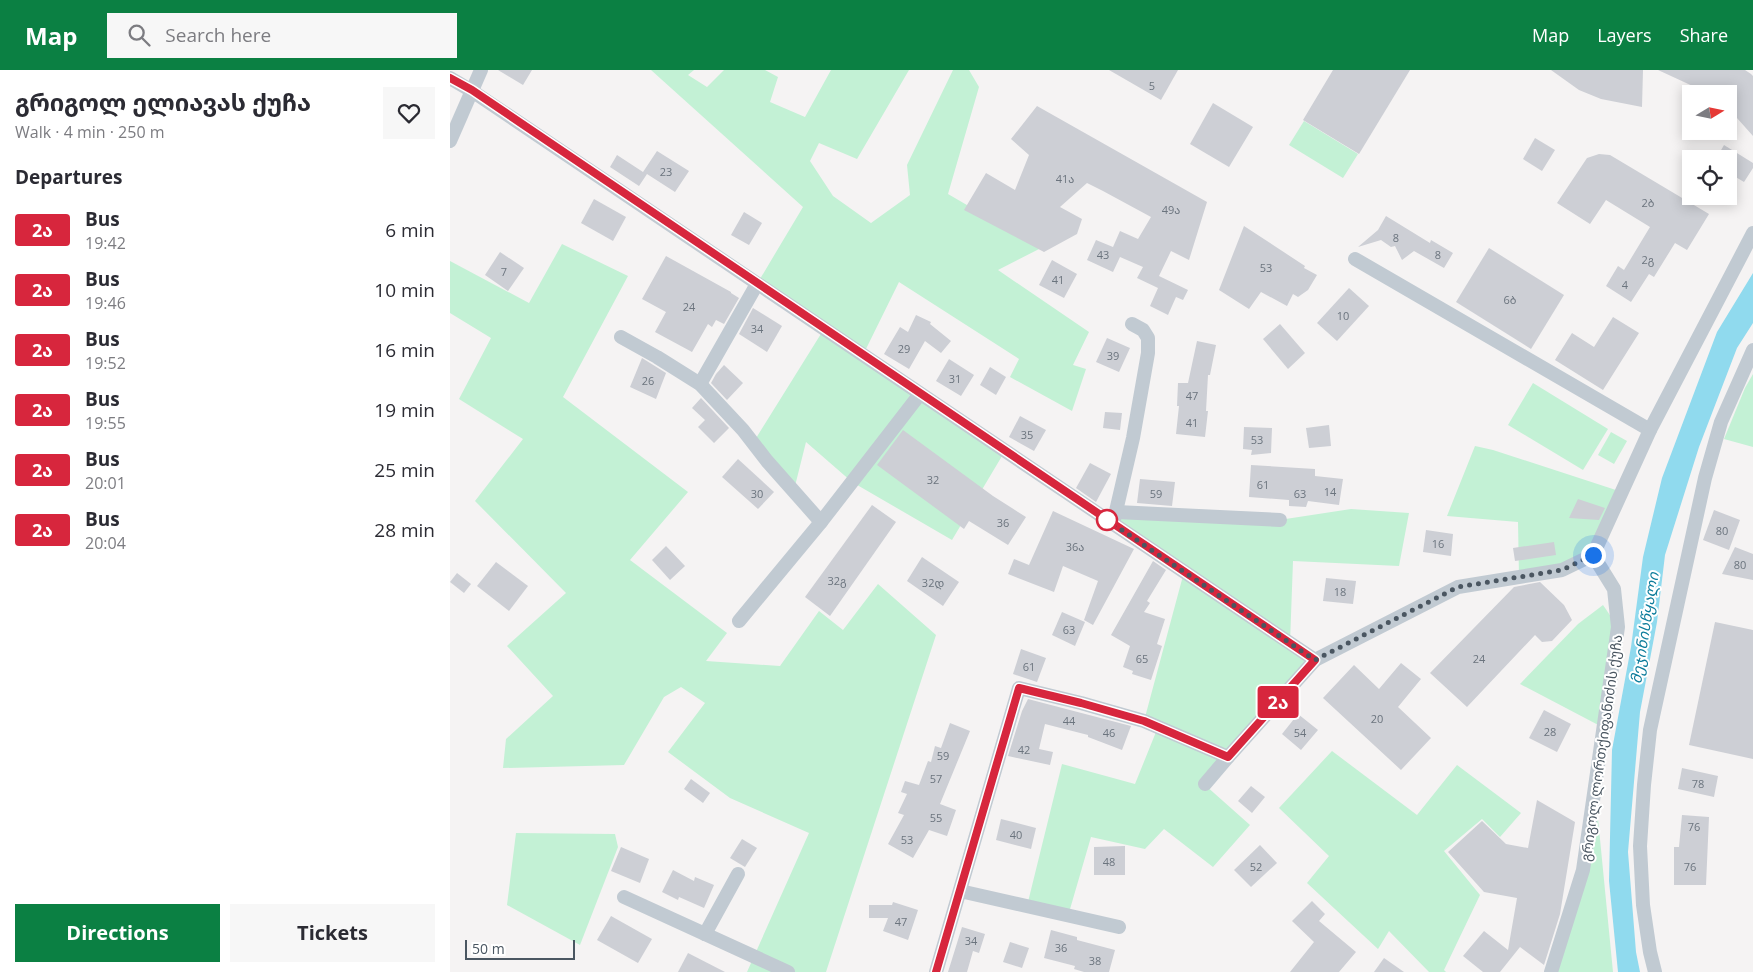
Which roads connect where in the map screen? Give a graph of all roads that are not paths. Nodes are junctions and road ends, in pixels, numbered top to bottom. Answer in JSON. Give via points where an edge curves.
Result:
{"nodes":[{"id":1,"x":481,"y":70,"type":"edge"},
{"id":2,"x":450,"y":78,"type":"edge"},
{"id":3,"x":472,"y":90,"type":"junction"},
{"id":4,"x":450,"y":141,"type":"edge"},
{"id":5,"x":1753,"y":233,"type":"edge"},
{"id":6,"x":1355,"y":259,"type":"dead end"},
{"id":7,"x":757,"y":284,"type":"junction"},
{"id":8,"x":1132,"y":324,"type":"dead end"},
{"id":9,"x":621,"y":337,"type":"dead end"},
{"id":10,"x":1753,"y":350,"type":"edge"},
{"id":11,"x":700,"y":384,"type":"junction"},
{"id":12,"x":920,"y":394,"type":"junction"},
{"id":13,"x":1650,"y":430,"type":"junction"},
{"id":14,"x":1115,"y":518,"type":"junction"},
{"id":15,"x":1280,"y":520,"type":"dead end"},
{"id":16,"x":821,"y":522,"type":"junction"},
{"id":17,"x":1593,"y":555,"type":"junction"},
{"id":18,"x":739,"y":621,"type":"dead end"},
{"id":19,"x":1315,"y":660,"type":"junction"},
{"id":20,"x":1228,"y":757,"type":"junction"},
{"id":21,"x":1205,"y":784,"type":"dead end"},
{"id":22,"x":738,"y":874,"type":"dead end"},
{"id":23,"x":960,"y":891,"type":"junction"},
{"id":24,"x":624,"y":897,"type":"dead end"},
{"id":25,"x":1119,"y":927,"type":"dead end"},
{"id":26,"x":705,"y":934,"type":"junction"},
{"id":27,"x":788,"y":972,"type":"edge"},
{"id":28,"x":936,"y":972,"type":"edge"},
{"id":29,"x":1551,"y":972,"type":"edge"},
{"id":30,"x":1655,"y":972,"type":"edge"}],
"edges":[{"from":1,"to":3,"type":"street"},
{"from":2,"to":3,"type":"street"},
{"from":3,"to":4,"type":"street"},
{"from":3,"to":7,"type":"street"},
{"from":5,"to":13,"type":"street"},
{"from":6,"to":13,"type":"street"},
{"from":7,"to":11,"type":"street"},
{"from":7,"to":12,"type":"street"},
{"from":8,"to":14,"type":"street","via":[[1143,330],[1148,338],[1148,353]]},
{"from":9,"to":11,"type":"street"},
{"from":10,"to":30,"type":"street","via":[[1721,422],[1705,478],[1650,730],[1640,846],[1643,905]]},
{"from":11,"to":16,"type":"street"},
{"from":12,"to":14,"type":"street"},
{"from":12,"to":16,"type":"street"},
{"from":13,"to":17,"type":"street"},
{"from":14,"to":15,"type":"street"},
{"from":14,"to":19,"type":"street"},
{"from":16,"to":18,"type":"street"},
{"from":17,"to":19,"type":"street","via":[[1562,570],[1458,587]]},
{"from":17,"to":29,"type":"street","name":"გრიგოლ ლორთქიფანიძის ქუჩა","via":[[1614,590],[1618,627],[1583,870]]},
{"from":19,"to":20,"type":"street"},
{"from":20,"to":21,"type":"street"},
{"from":20,"to":23,"type":"street","via":[[1144,721],[1019,688]]},
{"from":22,"to":26,"type":"street"},
{"from":23,"to":25,"type":"street"},
{"from":23,"to":28,"type":"street"},
{"from":24,"to":26,"type":"street"},
{"from":26,"to":27,"type":"street"}]}
